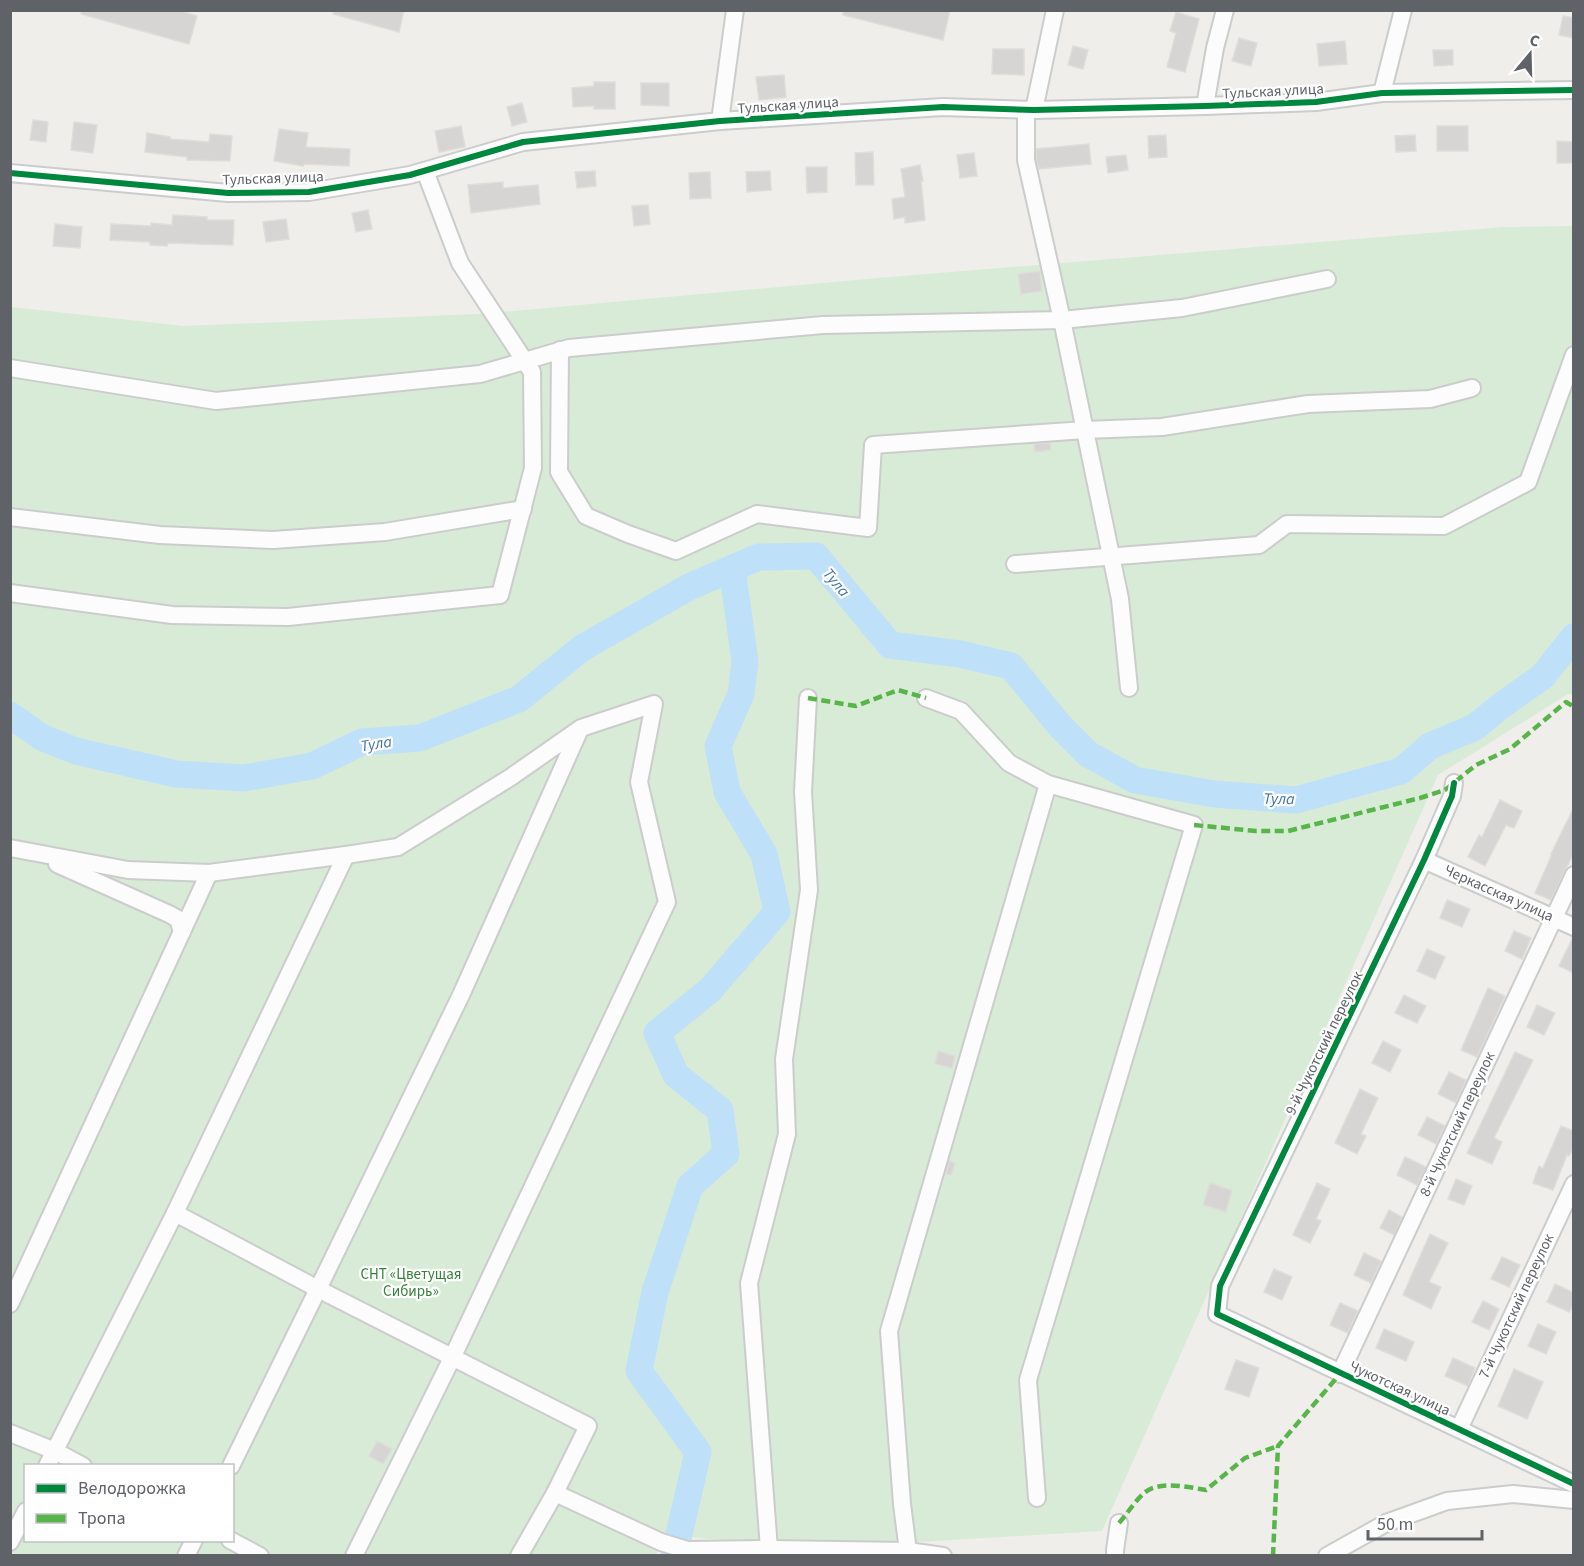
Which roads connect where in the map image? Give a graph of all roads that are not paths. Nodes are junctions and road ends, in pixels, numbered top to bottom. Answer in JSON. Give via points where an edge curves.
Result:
{"nodes":[{"id":1,"x":735,"y":10,"type":"edge"},
{"id":2,"x":1054,"y":10,"type":"edge"},
{"id":3,"x":1225,"y":10,"type":"edge"},
{"id":4,"x":1403,"y":10,"type":"edge"},
{"id":5,"x":1574,"y":90,"type":"edge"},
{"id":6,"x":1382,"y":93,"type":"junction"},
{"id":7,"x":1205,"y":106,"type":"junction"},
{"id":8,"x":1030,"y":110,"type":"junction"},
{"id":9,"x":720,"y":121,"type":"junction"},
{"id":10,"x":425,"y":171,"type":"junction"},
{"id":11,"x":10,"y":173,"type":"edge"},
{"id":12,"x":1327,"y":279,"type":"dead end"},
{"id":13,"x":1062,"y":320,"type":"junction"},
{"id":14,"x":560,"y":350,"type":"junction"},
{"id":15,"x":1574,"y":355,"type":"edge"},
{"id":16,"x":525,"y":360,"type":"junction"},
{"id":17,"x":10,"y":368,"type":"edge"},
{"id":18,"x":1472,"y":388,"type":"dead end"},
{"id":19,"x":1085,"y":430,"type":"junction"},
{"id":20,"x":523,"y":509,"type":"junction"},
{"id":21,"x":10,"y":517,"type":"edge"},
{"id":22,"x":1112,"y":557,"type":"junction"},
{"id":23,"x":1015,"y":564,"type":"dead end"},
{"id":24,"x":10,"y":593,"type":"edge"},
{"id":25,"x":1129,"y":688,"type":"dead end"},
{"id":26,"x":808,"y":698,"type":"dead end"},
{"id":27,"x":926,"y":698,"type":"dead end"},
{"id":28,"x":580,"y":728,"type":"junction"},
{"id":29,"x":1454,"y":783,"type":"dead end"},
{"id":30,"x":1048,"y":784,"type":"junction"},
{"id":31,"x":10,"y":848,"type":"edge"},
{"id":32,"x":346,"y":855,"type":"junction"},
{"id":33,"x":1424,"y":860,"type":"junction"},
{"id":34,"x":209,"y":873,"type":"junction"},
{"id":35,"x":1574,"y":875,"type":"edge"},
{"id":36,"x":1554,"y":917,"type":"junction"},
{"id":37,"x":1574,"y":927,"type":"edge"},
{"id":38,"x":182,"y":932,"type":"junction"},
{"id":39,"x":1574,"y":1184,"type":"edge"},
{"id":40,"x":175,"y":1213,"type":"junction"},
{"id":41,"x":318,"y":1289,"type":"junction"},
{"id":42,"x":10,"y":1304,"type":"edge"},
{"id":43,"x":1217,"y":1314,"type":"joint"},
{"id":44,"x":453,"y":1356,"type":"junction"},
{"id":45,"x":1340,"y":1374,"type":"junction"},
{"id":46,"x":1459,"y":1429,"type":"junction"},
{"id":47,"x":10,"y":1433,"type":"edge"},
{"id":48,"x":51,"y":1458,"type":"edge"},
{"id":49,"x":75,"y":1464,"type":"edge"},
{"id":50,"x":232,"y":1464,"type":"edge"},
{"id":51,"x":1574,"y":1484,"type":"edge"},
{"id":52,"x":555,"y":1493,"type":"junction"},
{"id":53,"x":1037,"y":1498,"type":"dead end"},
{"id":54,"x":1574,"y":1500,"type":"edge"},
{"id":55,"x":24,"y":1515,"type":"edge"},
{"id":56,"x":1119,"y":1523,"type":"dead end"},
{"id":57,"x":10,"y":1542,"type":"edge"},
{"id":58,"x":193,"y":1542,"type":"edge"},
{"id":59,"x":234,"y":1542,"type":"edge"},
{"id":60,"x":769,"y":1549,"type":"junction"},
{"id":61,"x":908,"y":1551,"type":"junction"},
{"id":62,"x":186,"y":1556,"type":"edge"},
{"id":63,"x":260,"y":1556,"type":"edge"},
{"id":64,"x":354,"y":1556,"type":"edge"},
{"id":65,"x":519,"y":1556,"type":"edge"},
{"id":66,"x":943,"y":1556,"type":"edge"},
{"id":67,"x":1115,"y":1556,"type":"edge"},
{"id":68,"x":1327,"y":1556,"type":"edge"}],
"edges":[{"from":1,"to":9,"type":"street"},
{"from":2,"to":8,"type":"street"},
{"from":3,"to":7,"type":"street"},
{"from":4,"to":6,"type":"street"},
{"from":5,"to":6,"type":"street","name":"Тульская улица"},
{"from":6,"to":7,"type":"street","name":"Тульская улица","via":[[1316,102]]},
{"from":7,"to":8,"type":"street","name":"Тульская улица"},
{"from":8,"to":9,"type":"street","name":"Тульская улица","via":[[943,107]]},
{"from":8,"to":13,"type":"street","via":[[1026,160]]},
{"from":9,"to":10,"type":"street","name":"Тульская улица","via":[[523,142]]},
{"from":10,"to":11,"type":"street","name":"Тульская улица","via":[[309,192],[240,193]]},
{"from":10,"to":16,"type":"street","via":[[460,263]]},
{"from":12,"to":13,"type":"street","via":[[1182,308]]},
{"from":13,"to":14,"type":"street","via":[[824,325]]},
{"from":13,"to":19,"type":"street"},
{"from":14,"to":16,"type":"street"},
{"from":14,"to":19,"type":"street","via":[[559,472],[586,516],[676,550],[757,514],[867,528],[873,445]]},
{"from":15,"to":22,"type":"street","via":[[1528,482],[1444,526],[1287,524],[1258,545]]},
{"from":16,"to":17,"type":"street","via":[[480,375],[216,401]]},
{"from":16,"to":20,"type":"street","via":[[532,372],[533,468]]},
{"from":18,"to":19,"type":"street","via":[[1430,399],[1308,404],[1162,427]]},
{"from":19,"to":22,"type":"street"},
{"from":20,"to":21,"type":"street","via":[[385,532],[273,540],[160,535]]},
{"from":20,"to":24,"type":"street","via":[[501,595],[288,617],[172,615]]},
{"from":22,"to":23,"type":"street"},
{"from":22,"to":25,"type":"street"},
{"from":26,"to":60,"type":"street","via":[[803,792],[808,890],[784,1059],[787,1134],[748,1283]]},
{"from":27,"to":30,"type":"street","via":[[961,711],[1009,763]]},
{"from":28,"to":32,"type":"street","via":[[511,777],[398,847]]},
{"from":28,"to":41,"type":"street","via":[[461,995]]},
{"from":28,"to":44,"type":"street","via":[[654,704],[639,782],[666,902]]},
{"from":29,"to":33,"type":"street","name":"9-й Чукотский переулок"},
{"from":30,"to":53,"type":"street","via":[[1194,825],[1028,1380]]},
{"from":30,"to":61,"type":"street","via":[[889,1330]]},
{"from":31,"to":34,"type":"street","via":[[128,870]]},
{"from":31,"to":38,"type":"street","via":[[65,867],[170,914],[178,919]]},
{"from":32,"to":34,"type":"street"},
{"from":32,"to":40,"type":"street"},
{"from":33,"to":36,"type":"street","name":"Черкасская улица"},
{"from":33,"to":43,"type":"street","name":"9-й Чукотский переулок","via":[[1220,1286]]},
{"from":34,"to":38,"type":"street"},
{"from":35,"to":36,"type":"street","name":"8-й Чукотский переулок"},
{"from":36,"to":37,"type":"street","name":"Черкасская улица"},
{"from":36,"to":45,"type":"street","name":"8-й Чукотский переулок"},
{"from":38,"to":42,"type":"street"},
{"from":39,"to":46,"type":"street","name":"7-й Чукотский переулок"},
{"from":40,"to":41,"type":"street"},
{"from":40,"to":48,"type":"street"},
{"from":41,"to":44,"type":"street"},
{"from":41,"to":50,"type":"street"},
{"from":43,"to":45,"type":"street","name":"Чукотская улица"},
{"from":44,"to":52,"type":"street","via":[[588,1426]]},
{"from":44,"to":64,"type":"street"},
{"from":45,"to":46,"type":"street","name":"Чукотская улица"},
{"from":46,"to":51,"type":"street","name":"Чукотская улица"},
{"from":47,"to":48,"type":"street"},
{"from":48,"to":49,"type":"street"},
{"from":52,"to":60,"type":"street","via":[[687,1550]]},
{"from":52,"to":65,"type":"street"},
{"from":54,"to":68,"type":"street","via":[[1514,1494],[1447,1501],[1386,1523]]},
{"from":55,"to":57,"type":"street"},
{"from":56,"to":67,"type":"street"},
{"from":58,"to":62,"type":"street"},
{"from":59,"to":63,"type":"street"},
{"from":60,"to":61,"type":"street"},
{"from":61,"to":66,"type":"street"}]}
